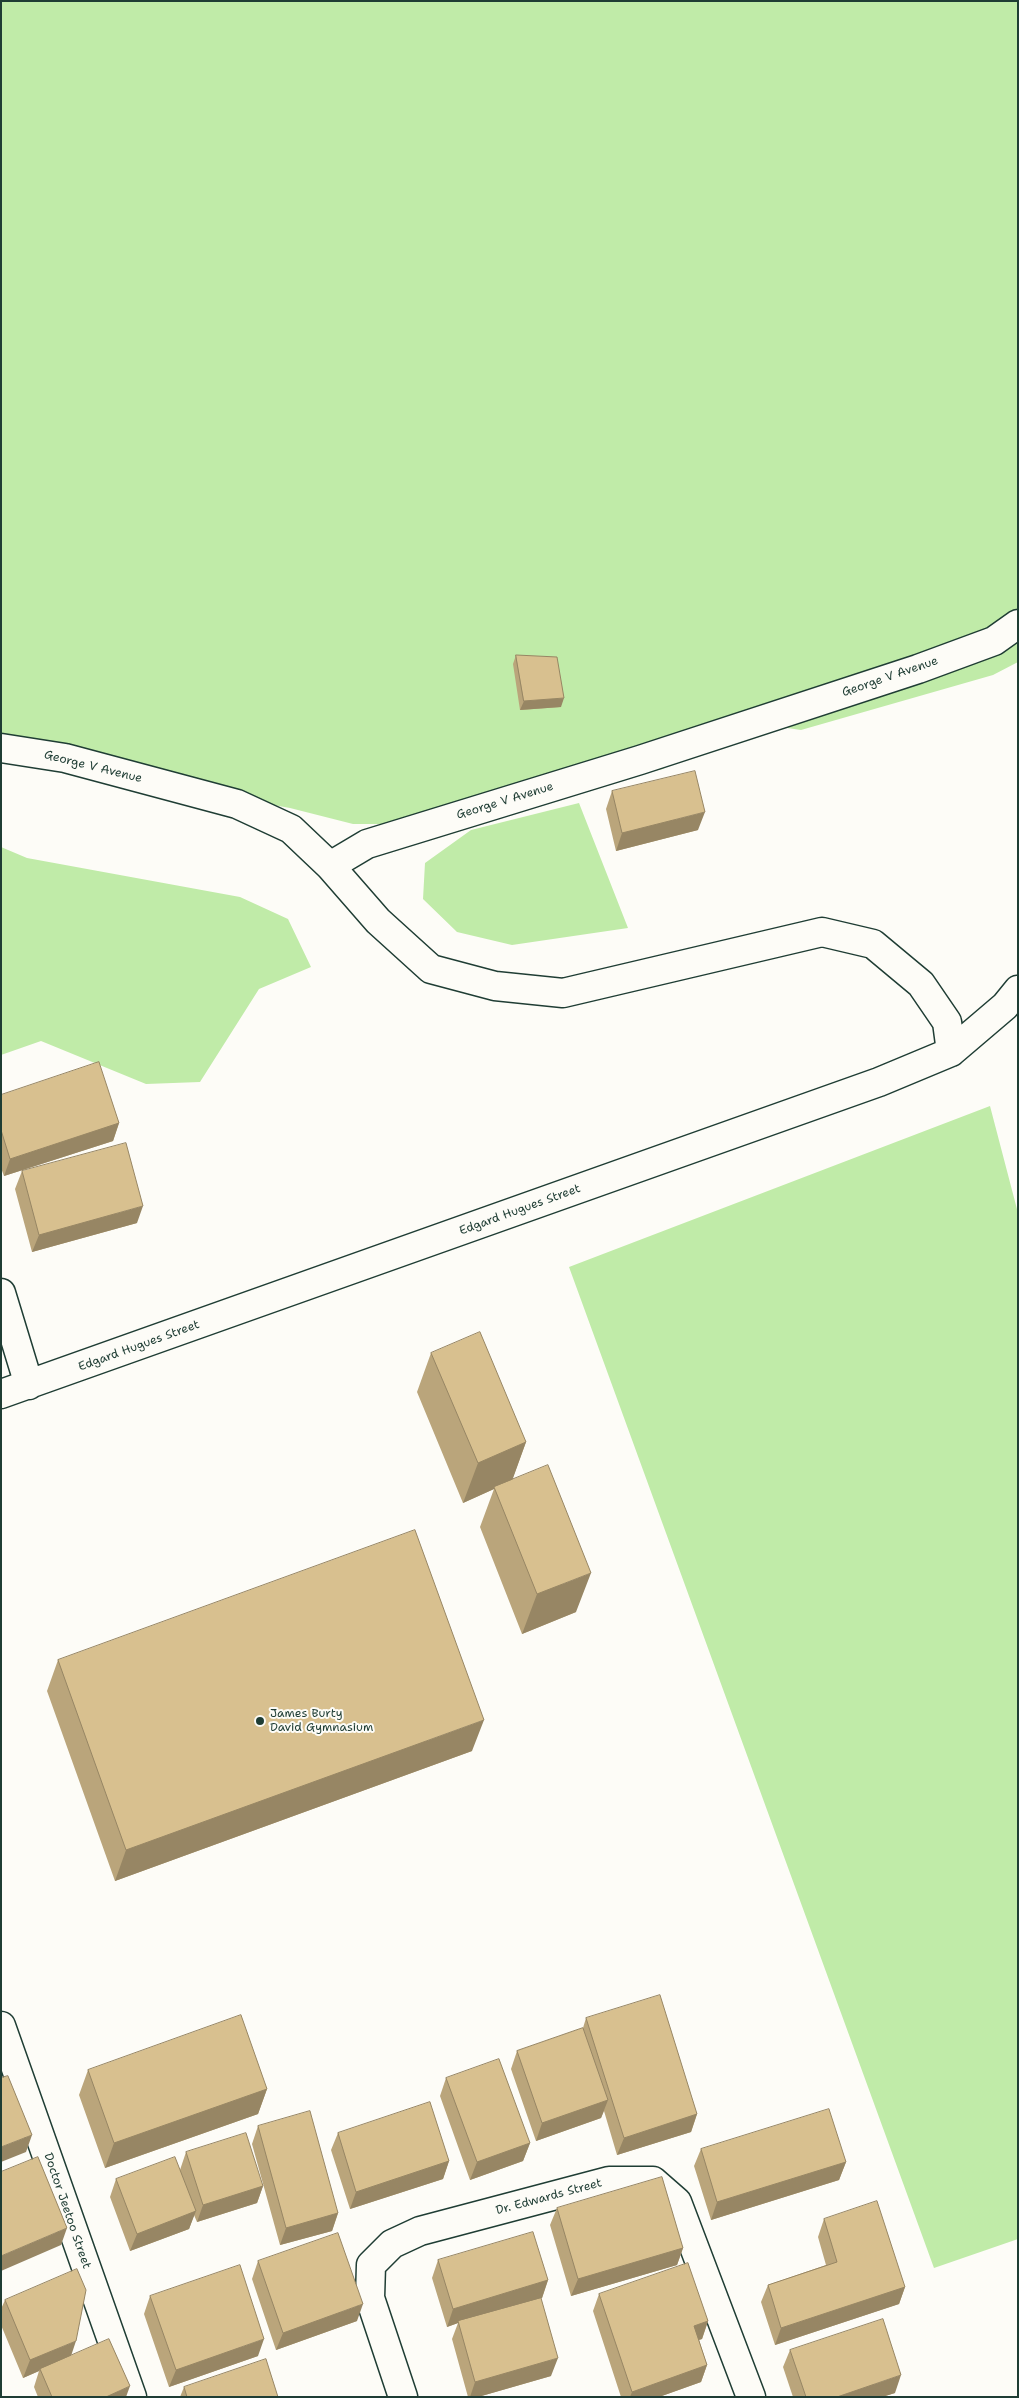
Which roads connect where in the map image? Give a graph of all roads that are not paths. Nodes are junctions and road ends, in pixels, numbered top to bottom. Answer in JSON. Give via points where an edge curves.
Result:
{"nodes":[{"id":1,"x":1018,"y":624,"type":"edge"},
{"id":2,"x":1,"y":748,"type":"edge"},
{"id":3,"x":330,"y":866,"type":"junction"},
{"id":4,"x":1018,"y":990,"type":"edge"},
{"id":5,"x":950,"y":1052,"type":"junction"},
{"id":6,"x":1,"y":1293,"type":"edge"},
{"id":7,"x":29,"y":1386,"type":"junction"},
{"id":8,"x":1,"y":1394,"type":"edge"},
{"id":9,"x":1,"y":2026,"type":"edge"},
{"id":10,"x":132,"y":2397,"type":"edge"},
{"id":11,"x":403,"y":2397,"type":"edge"},
{"id":12,"x":751,"y":2397,"type":"edge"}],
"edges":[{"from":1,"to":3,"type":"street","name":"George V Avenue","via":[[994,641],[918,669],[640,760],[367,844]]},
{"from":2,"to":3,"type":"street","name":"George V Avenue","via":[[65,758],[237,804],[291,829]]},
{"from":3,"to":5,"type":"street","via":[[378,921],[431,969],[495,986],[562,993],[822,932],[873,944],[922,984],[947,1022]]},
{"from":4,"to":5,"type":"street","name":"Edgard Hugues Street","via":[[1005,1006]]},
{"from":5,"to":7,"type":"street","name":"Edgard Hugues Street","via":[[870,1085]]},
{"from":6,"to":7,"type":"street"},
{"from":7,"to":8,"type":"street","name":"Edgard Hugues Street"},
{"from":9,"to":10,"type":"street","name":"Doctor Jeetoo Street"},
{"from":11,"to":12,"type":"street","name":"Dr. Edwards Street","via":[[370,2298],[371,2265],[392,2244],[420,2231],[609,2181],[653,2181],[677,2202]]}]}
